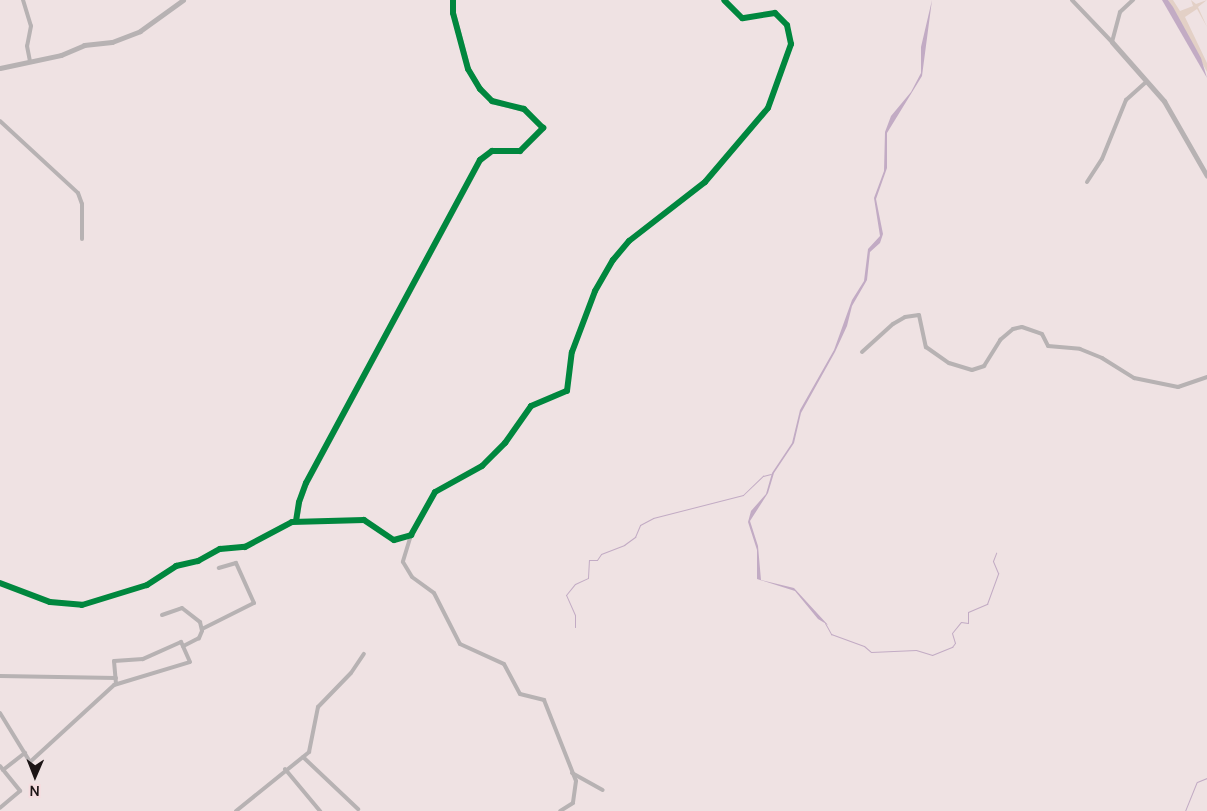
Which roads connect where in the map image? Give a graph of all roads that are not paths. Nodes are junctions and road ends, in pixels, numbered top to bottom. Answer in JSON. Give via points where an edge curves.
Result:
{"nodes":[{"id":1,"x":23,"y":0,"type":"edge"},
{"id":2,"x":183,"y":0,"type":"edge"},
{"id":3,"x":453,"y":0,"type":"edge"},
{"id":4,"x":724,"y":0,"type":"edge"},
{"id":5,"x":1072,"y":0,"type":"edge"},
{"id":6,"x":1133,"y":0,"type":"edge"},
{"id":7,"x":1112,"y":42,"type":"junction"},
{"id":8,"x":30,"y":61,"type":"junction"},
{"id":9,"x":0,"y":68,"type":"edge"},
{"id":10,"x":1146,"y":82,"type":"junction"},
{"id":11,"x":0,"y":121,"type":"edge"},
{"id":12,"x":1207,"y":176,"type":"edge"},
{"id":13,"x":1087,"y":182,"type":"dead end"},
{"id":14,"x":82,"y":240,"type":"dead end"},
{"id":15,"x":862,"y":352,"type":"dead end"},
{"id":16,"x":1207,"y":377,"type":"edge"},
{"id":17,"x":296,"y":521,"type":"junction"},
{"id":18,"x":411,"y":535,"type":"junction"},
{"id":19,"x":219,"y":568,"type":"dead end"},
{"id":20,"x":0,"y":583,"type":"edge"},
{"id":21,"x":162,"y":615,"type":"dead end"},
{"id":22,"x":202,"y":629,"type":"junction"},
{"id":23,"x":183,"y":646,"type":"junction"},
{"id":24,"x":364,"y":654,"type":"dead end"},
{"id":25,"x":0,"y":676,"type":"edge"},
{"id":26,"x":116,"y":678,"type":"junction"},
{"id":27,"x":116,"y":684,"type":"junction"},
{"id":28,"x":1,"y":716,"type":"edge"},
{"id":29,"x":25,"y":753,"type":"junction"},
{"id":30,"x":303,"y":757,"type":"junction"},
{"id":31,"x":0,"y":766,"type":"edge"},
{"id":32,"x":285,"y":769,"type":"junction"},
{"id":33,"x":3,"y":770,"type":"junction"},
{"id":34,"x":571,"y":772,"type":"junction"},
{"id":35,"x":603,"y":790,"type":"dead end"},
{"id":36,"x":0,"y":808,"type":"edge"},
{"id":37,"x":358,"y":809,"type":"dead end"},
{"id":38,"x":236,"y":811,"type":"edge"},
{"id":39,"x":320,"y":811,"type":"edge"},
{"id":40,"x":560,"y":811,"type":"edge"}],
"edges":[{"from":1,"to":8,"type":"street","via":[[31,26],[27,46]]},
{"from":2,"to":8,"type":"street","via":[[140,31]]},
{"from":3,"to":17,"type":"street","via":[[453,13],[468,69],[480,89],[492,101],[524,109],[543,128],[520,151],[492,151],[480,160],[344,410],[302,493]]},
{"from":4,"to":18,"type":"street","via":[[742,18],[770,12],[779,15],[787,25],[791,44],[768,108],[704,182],[629,241],[613,260],[595,291],[574,346],[567,391],[531,406],[506,443],[482,466],[435,492]]},
{"from":5,"to":7,"type":"street"},
{"from":6,"to":7,"type":"street","via":[[1120,12]]},
{"from":7,"to":10,"type":"street"},
{"from":8,"to":9,"type":"street"},
{"from":10,"to":12,"type":"street","via":[[1166,105]]},
{"from":10,"to":13,"type":"street","via":[[1126,100],[1102,159]]},
{"from":11,"to":14,"type":"street","via":[[78,193],[82,204]]},
{"from":15,"to":16,"type":"street","via":[[893,324],[919,315],[926,347],[949,363],[972,370],[984,366],[1000,340],[1013,329],[1022,327],[1042,334],[1048,346],[1080,349],[1108,361],[1134,378],[1178,387]]},
{"from":17,"to":18,"type":"street","via":[[364,520],[394,540]]},
{"from":17,"to":20,"type":"street","via":[[245,547],[220,550],[198,561],[176,566],[147,585],[82,605],[50,602]]},
{"from":18,"to":34,"type":"street","via":[[404,554],[406,568],[434,594],[460,644],[504,664],[520,694],[544,700]]},
{"from":19,"to":22,"type":"street","via":[[236,563],[254,603]]},
{"from":21,"to":22,"type":"street","via":[[182,608],[198,619]]},
{"from":22,"to":23,"type":"street","via":[[199,638]]},
{"from":23,"to":26,"type":"street","via":[[181,642],[143,659],[114,661]]},
{"from":23,"to":27,"type":"street","via":[[190,662]]},
{"from":24,"to":30,"type":"street","via":[[351,673],[318,706],[310,748]]},
{"from":25,"to":26,"type":"street"},
{"from":26,"to":27,"type":"street"},
{"from":27,"to":29,"type":"street","via":[[30,762]]},
{"from":28,"to":29,"type":"street"},
{"from":29,"to":33,"type":"street"},
{"from":30,"to":32,"type":"street"},
{"from":30,"to":37,"type":"street"},
{"from":31,"to":33,"type":"street"},
{"from":32,"to":38,"type":"street"},
{"from":32,"to":39,"type":"street"},
{"from":33,"to":36,"type":"street","via":[[20,791]]},
{"from":34,"to":35,"type":"street"},
{"from":34,"to":40,"type":"street","via":[[577,790],[572,803]]}]}
